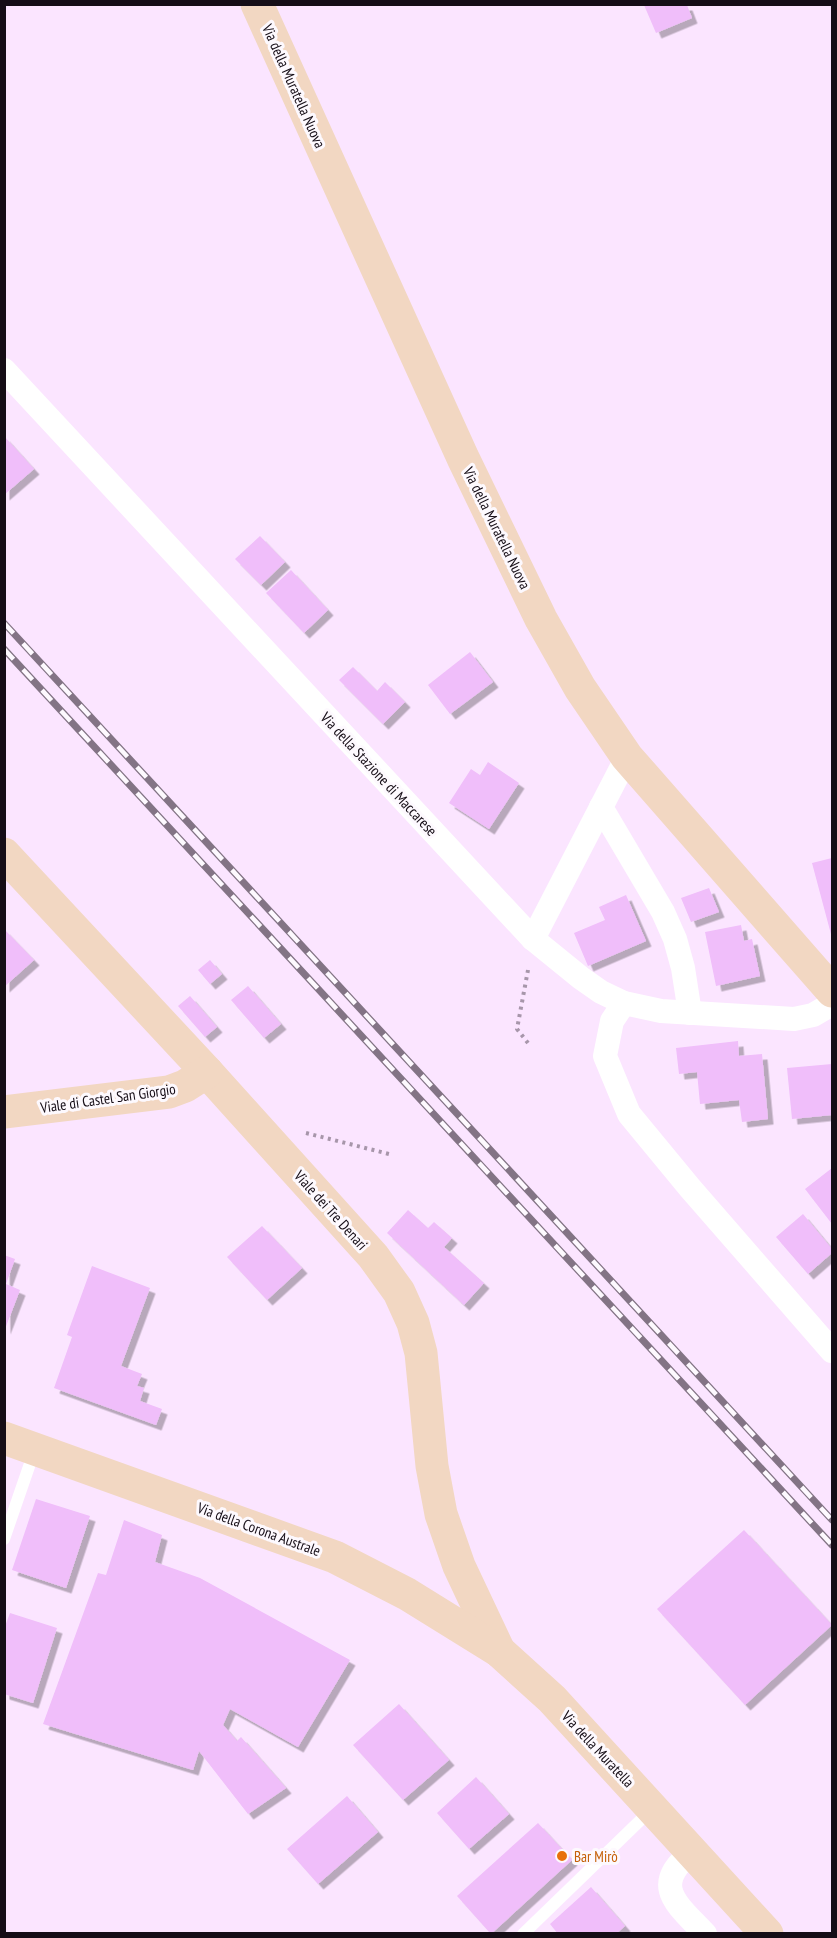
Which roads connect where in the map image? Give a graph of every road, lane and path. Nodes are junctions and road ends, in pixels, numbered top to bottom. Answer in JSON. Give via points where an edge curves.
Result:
{"nodes":[{"id":1,"x":257,"y":4,"type":"edge"},
{"id":2,"x":4,"y":370,"type":"edge"},
{"id":3,"x":627,"y":757,"type":"junction"},
{"id":4,"x":601,"y":807,"type":"junction"},
{"id":5,"x":4,"y":854,"type":"edge"},
{"id":6,"x":533,"y":939,"type":"junction"},
{"id":7,"x":832,"y":991,"type":"edge"},
{"id":8,"x":624,"y":1003,"type":"junction"},
{"id":9,"x":832,"y":1004,"type":"edge"},
{"id":10,"x":690,"y":1013,"type":"junction"},
{"id":11,"x":528,"y":1043,"type":"dead end"},
{"id":12,"x":207,"y":1072,"type":"junction"},
{"id":13,"x":4,"y":1112,"type":"edge"},
{"id":14,"x":307,"y":1134,"type":"dead end"},
{"id":15,"x":389,"y":1154,"type":"dead end"},
{"id":16,"x":832,"y":1351,"type":"edge"},
{"id":17,"x":4,"y":1438,"type":"edge"},
{"id":18,"x":35,"y":1449,"type":"junction"},
{"id":19,"x":4,"y":1539,"type":"edge"},
{"id":20,"x":499,"y":1651,"type":"junction"},
{"id":21,"x":652,"y":1808,"type":"junction"},
{"id":22,"x":692,"y":1852,"type":"junction"},
{"id":23,"x":523,"y":1934,"type":"edge"},
{"id":24,"x":705,"y":1934,"type":"edge"},
{"id":25,"x":767,"y":1934,"type":"edge"}],
"edges":[{"from":1,"to":3,"type":"street","name":"Via della Muratella Nuova","via":[[463,458],[541,620]]},
{"from":2,"to":6,"type":"street","name":"Via della Stazione di Maccarese"},
{"from":3,"to":4,"type":"street"},
{"from":3,"to":7,"type":"street","name":"Via della Muratella Nuova"},
{"from":4,"to":6,"type":"street"},
{"from":4,"to":10,"type":"street","via":[[675,939]]},
{"from":5,"to":12,"type":"street","name":"Viale dei Tre Denari"},
{"from":6,"to":8,"type":"street","name":"Via della Stazione di Maccarese","via":[[581,978]]},
{"from":6,"to":11,"type":"path","via":[[517,1029]]},
{"from":8,"to":10,"type":"street","name":"Via della Stazione di Maccarese"},
{"from":8,"to":16,"type":"street","via":[[612,1021],[605,1056],[629,1114]]},
{"from":9,"to":10,"type":"street","name":"Via della Stazione di Maccarese","via":[[813,1015],[794,1019]]},
{"from":12,"to":13,"type":"street","name":"Viale di Castel San Giorgio","via":[[169,1092]]},
{"from":12,"to":20,"type":"street","name":"Viale dei Tre Denari","via":[[373,1256],[405,1303],[421,1353],[432,1466],[441,1514],[459,1566]]},
{"from":14,"to":15,"type":"path"},
{"from":17,"to":18,"type":"street","name":"Via della Corona Australe"},
{"from":18,"to":19,"type":"lane"},
{"from":18,"to":20,"type":"street","name":"Via della Corona Australe","via":[[335,1557],[399,1590]]},
{"from":20,"to":21,"type":"street","name":"Via della Muratella","via":[[552,1699]]},
{"from":21,"to":22,"type":"street","name":"Via della Muratella"},
{"from":21,"to":23,"type":"lane"},
{"from":22,"to":24,"type":"street","via":[[673,1875],[670,1893]]},
{"from":22,"to":25,"type":"street","name":"Via della Muratella"}]}
